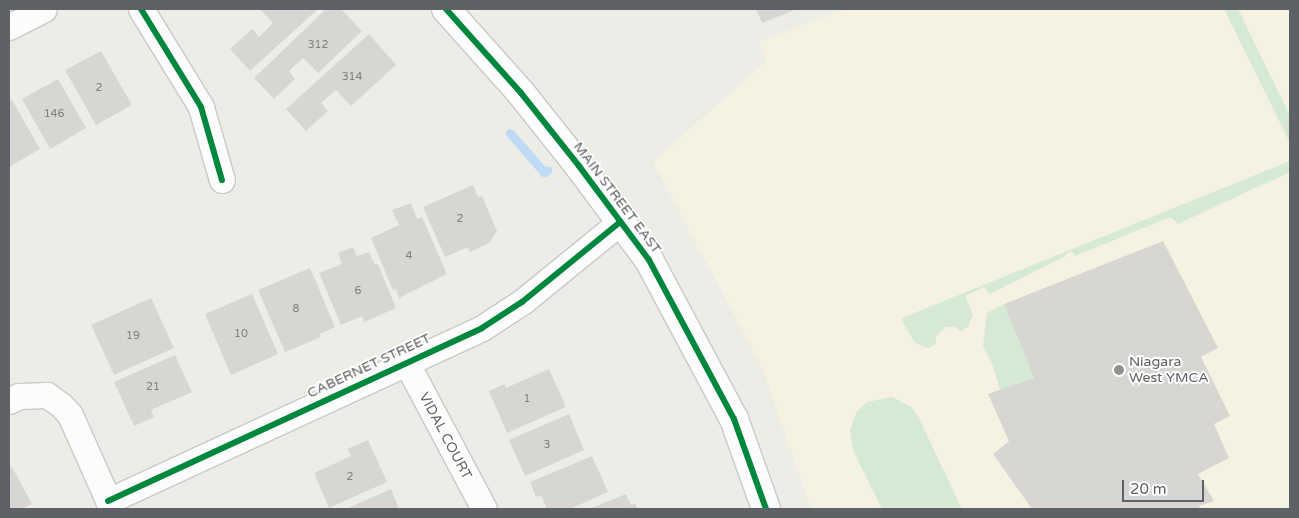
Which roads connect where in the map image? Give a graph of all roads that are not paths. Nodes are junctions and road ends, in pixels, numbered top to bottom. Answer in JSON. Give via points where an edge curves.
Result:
{"nodes":[{"id":1,"x":44,"y":9,"type":"edge"},
{"id":2,"x":141,"y":9,"type":"edge"},
{"id":3,"x":446,"y":9,"type":"edge"},
{"id":4,"x":9,"y":26,"type":"edge"},
{"id":5,"x":222,"y":180,"type":"dead end"},
{"id":6,"x":620,"y":222,"type":"junction"},
{"id":7,"x":406,"y":362,"type":"junction"},
{"id":8,"x":9,"y":401,"type":"edge"},
{"id":9,"x":110,"y":505,"type":"edge"},
{"id":10,"x":484,"y":509,"type":"edge"},
{"id":11,"x":766,"y":509,"type":"edge"}],
"edges":[{"from":1,"to":4,"type":"street"},
{"from":2,"to":5,"type":"street","via":[[201,107]]},
{"from":3,"to":6,"type":"main road","name":"MAIN STREET EAST","via":[[521,93]]},
{"from":6,"to":7,"type":"street","name":"CABERNET STREET","via":[[522,302],[482,328]]},
{"from":6,"to":11,"type":"main road","name":"MAIN STREET EAST","via":[[649,260],[734,419]]},
{"from":7,"to":9,"type":"street","name":"CABERNET STREET"},
{"from":7,"to":10,"type":"street","name":"VIDAL COURT"},
{"from":8,"to":9,"type":"street","via":[[19,396],[47,395],[61,405],[70,415]]}]}
